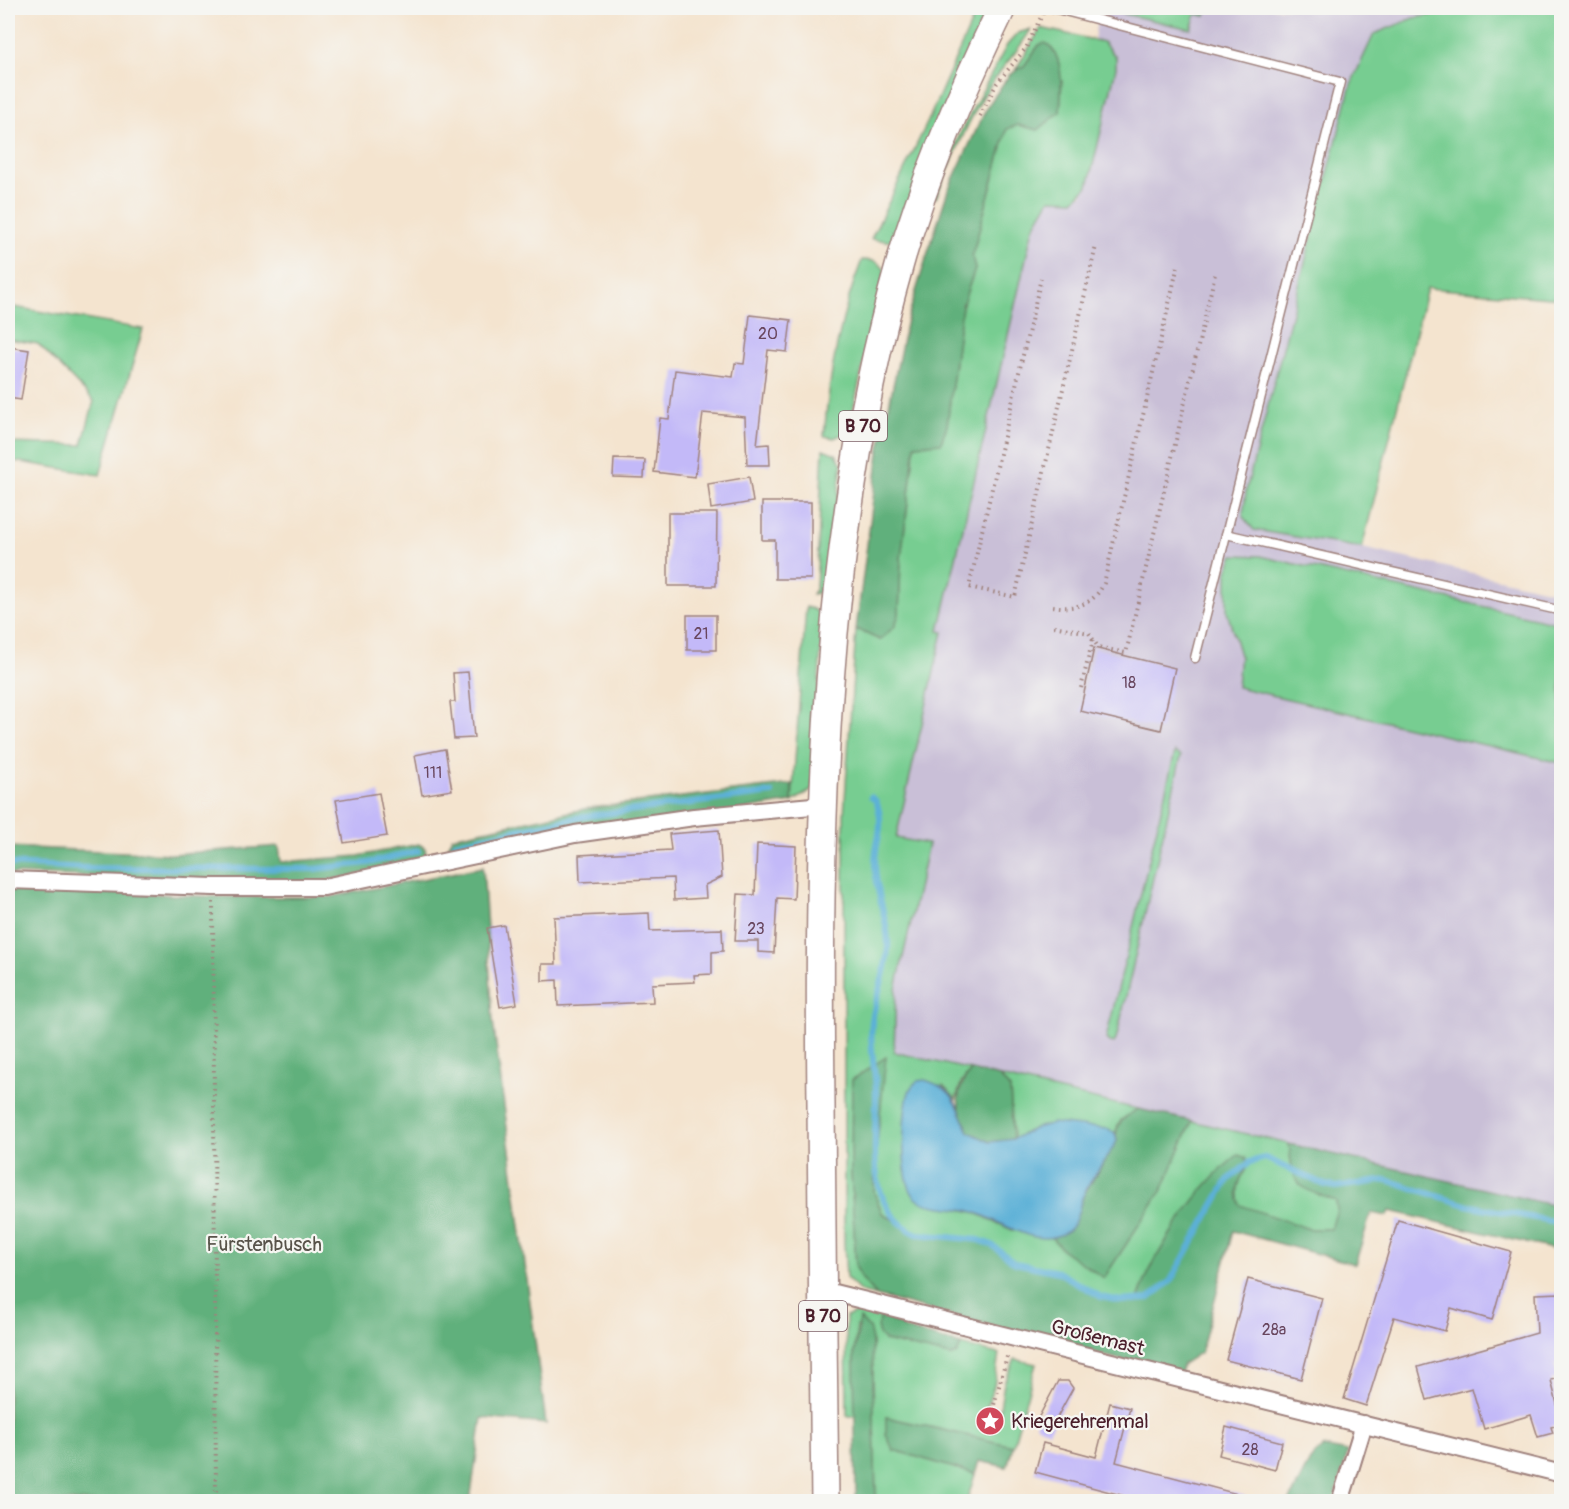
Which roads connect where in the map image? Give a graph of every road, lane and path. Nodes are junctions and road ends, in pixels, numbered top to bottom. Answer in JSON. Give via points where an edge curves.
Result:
{"nodes":[{"id":1,"x":1002,"y":8,"type":"edge"},
{"id":2,"x":1046,"y":8,"type":"edge"},
{"id":3,"x":1053,"y":8,"type":"edge"},
{"id":4,"x":976,"y":123,"type":"dead end"},
{"id":5,"x":1096,"y":246,"type":"dead end"},
{"id":6,"x":1178,"y":265,"type":"dead end"},
{"id":7,"x":1215,"y":274,"type":"dead end"},
{"id":8,"x":1041,"y":278,"type":"dead end"},
{"id":9,"x":1226,"y":534,"type":"junction"},
{"id":10,"x":1053,"y":606,"type":"dead end"},
{"id":11,"x":1562,"y":611,"type":"edge"},
{"id":12,"x":1054,"y":626,"type":"dead end"},
{"id":13,"x":1092,"y":639,"type":"junction"},
{"id":14,"x":1195,"y":658,"type":"dead end"},
{"id":15,"x":1081,"y":688,"type":"dead end"},
{"id":16,"x":823,"y":805,"type":"junction"},
{"id":17,"x":8,"y":880,"type":"edge"},
{"id":18,"x":213,"y":887,"type":"junction"},
{"id":19,"x":822,"y":1290,"type":"junction"},
{"id":20,"x":1012,"y":1337,"type":"junction"},
{"id":21,"x":991,"y":1416,"type":"dead end"},
{"id":22,"x":1364,"y":1424,"type":"junction"},
{"id":23,"x":1562,"y":1474,"type":"edge"},
{"id":24,"x":216,"y":1502,"type":"edge"},
{"id":25,"x":825,"y":1502,"type":"edge"},
{"id":26,"x":1340,"y":1502,"type":"edge"}],
"edges":[{"from":1,"to":16,"type":"main road","number":"B 70","via":[[923,191],[874,368],[854,470],[840,582]]},
{"from":2,"to":4,"type":"path","via":[[1026,48],[997,83]]},
{"from":3,"to":9,"type":"lane","via":[[1340,82]]},
{"from":5,"to":8,"type":"path","via":[[1015,597],[969,587]]},
{"from":6,"to":10,"type":"path","via":[[1104,583],[1085,604],[1071,608]]},
{"from":7,"to":13,"type":"path","via":[[1126,653],[1098,647]]},
{"from":9,"to":11,"type":"lane"},
{"from":9,"to":14,"type":"lane"},
{"from":12,"to":13,"type":"path","via":[[1089,633]]},
{"from":13,"to":15,"type":"path"},
{"from":16,"to":18,"type":"street","via":[[694,817],[575,834],[324,887]]},
{"from":16,"to":19,"type":"main road","number":"B 70","via":[[819,958]]},
{"from":17,"to":18,"type":"street"},
{"from":18,"to":24,"type":"path"},
{"from":19,"to":20,"type":"street","name":"Großemast"},
{"from":19,"to":25,"type":"main road","number":"B 70"},
{"from":20,"to":21,"type":"path"},
{"from":20,"to":22,"type":"street","name":"Großemast"},
{"from":22,"to":23,"type":"street","name":"Großemast"},
{"from":22,"to":26,"type":"street"}]}
